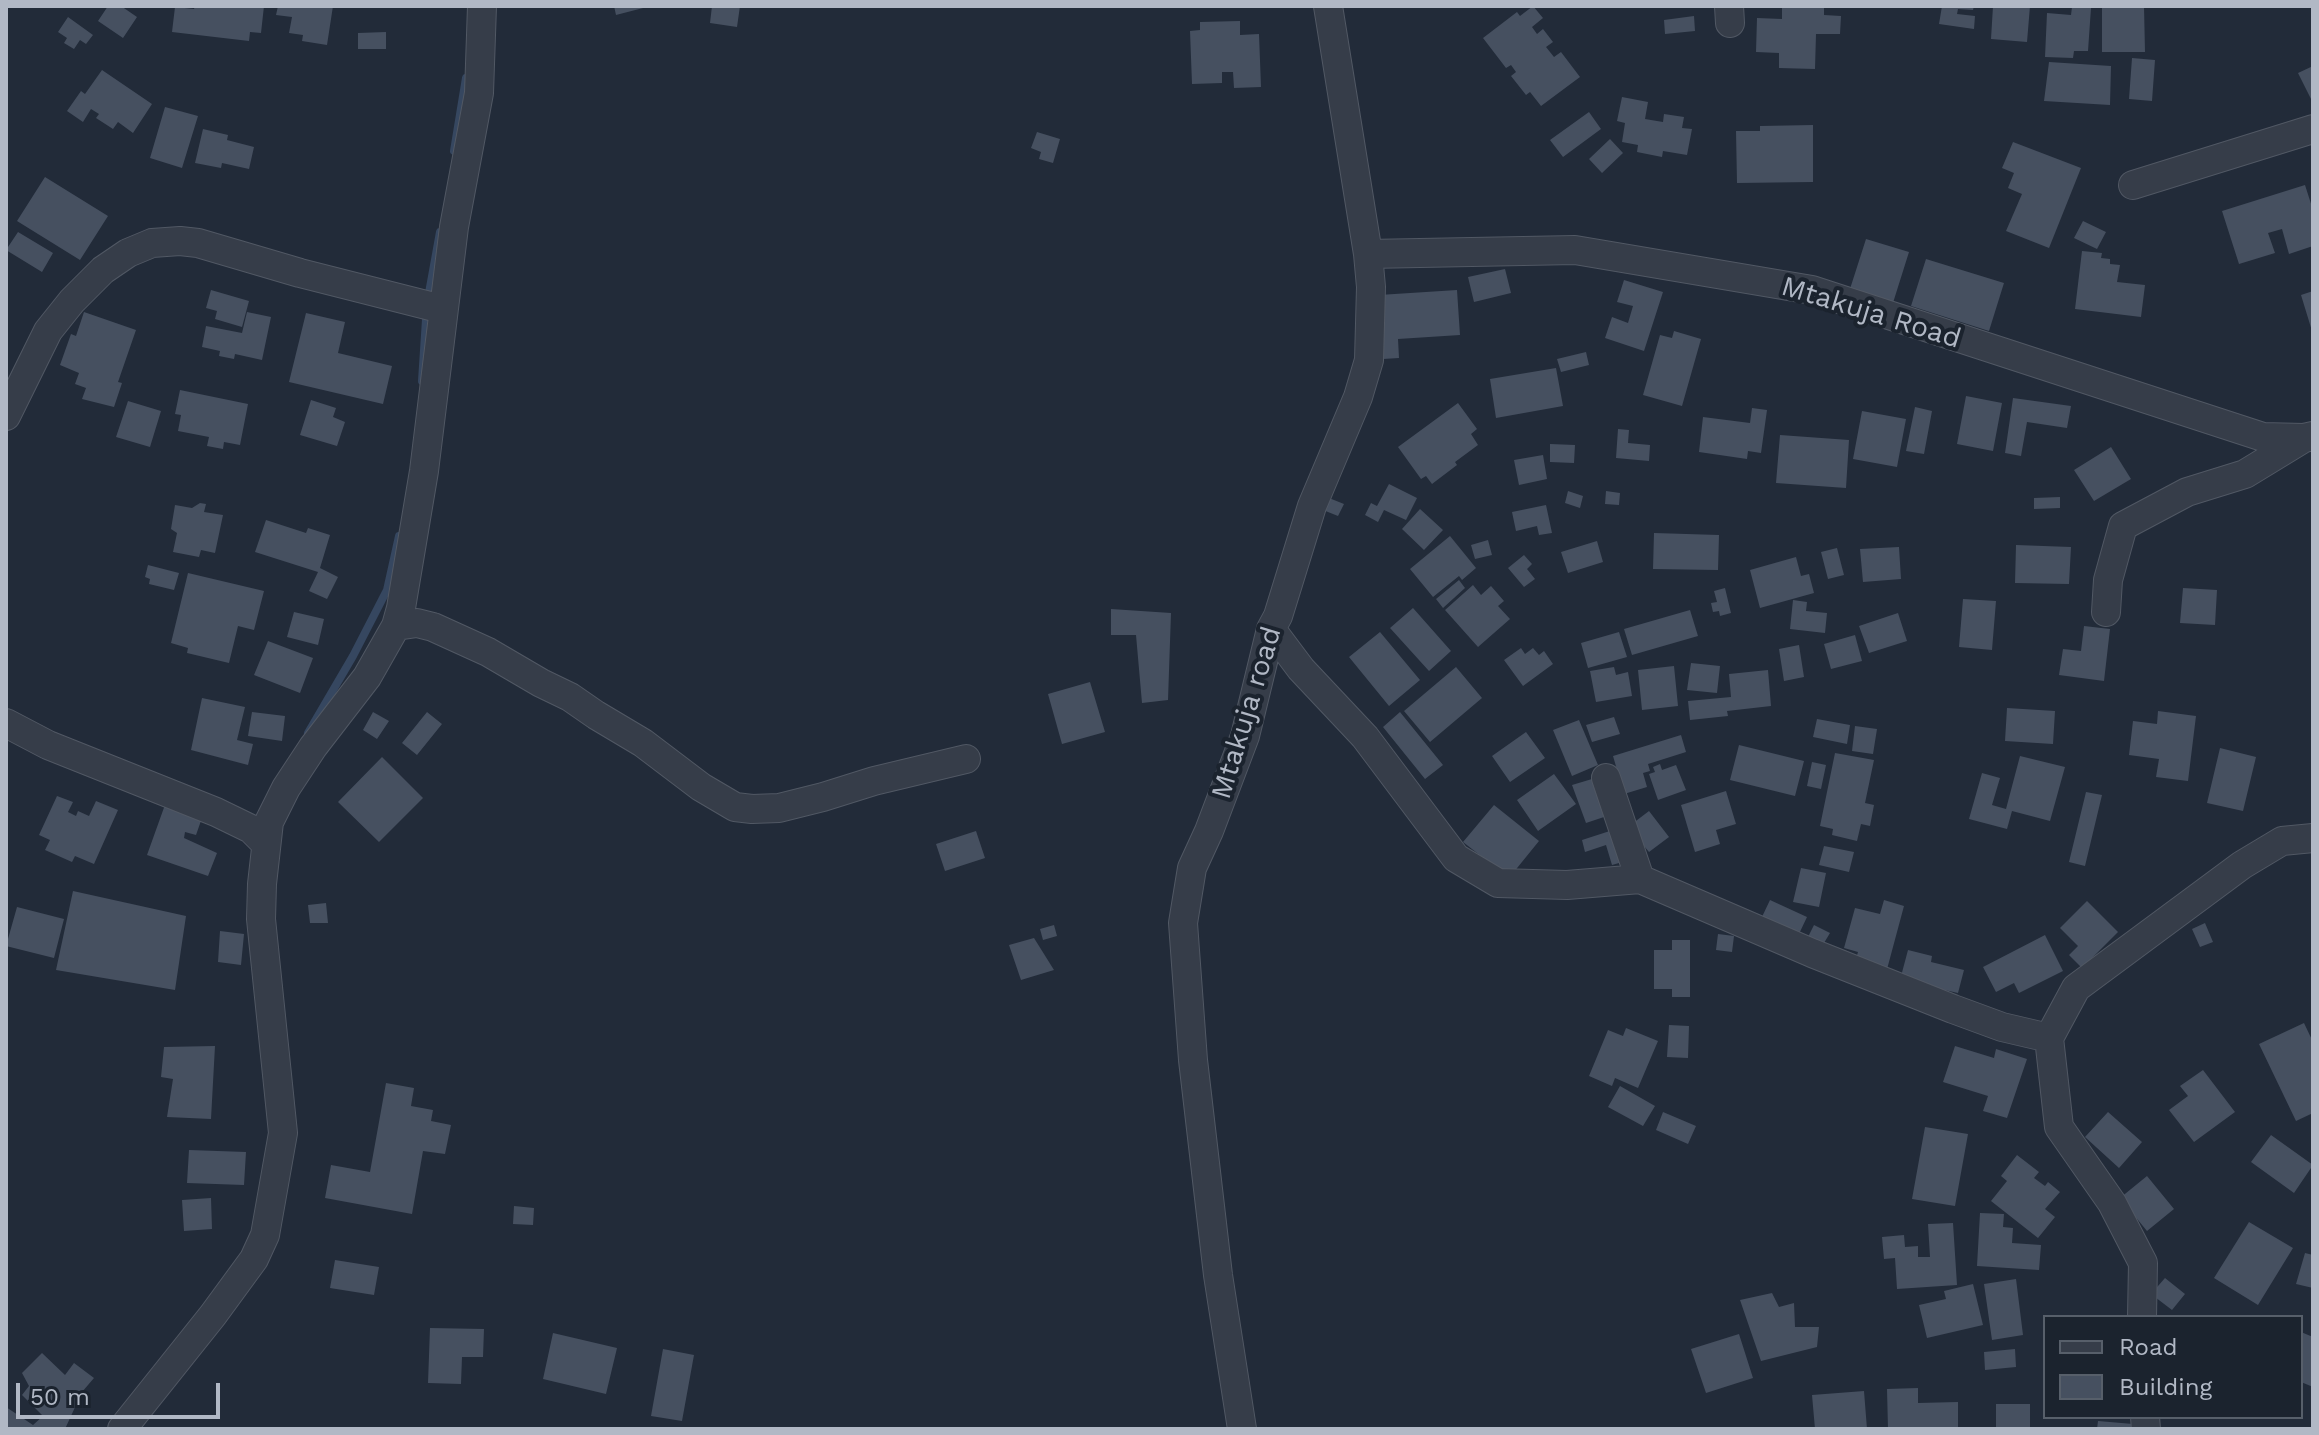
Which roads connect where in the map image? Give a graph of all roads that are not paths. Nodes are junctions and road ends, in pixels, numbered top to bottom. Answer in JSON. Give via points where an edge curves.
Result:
{"nodes":[{"id":1,"x":482,"y":6,"type":"edge"},
{"id":2,"x":1328,"y":6,"type":"edge"},
{"id":3,"x":2313,"y":129,"type":"edge"},
{"id":4,"x":2133,"y":185,"type":"dead end"},
{"id":5,"x":1368,"y":254,"type":"junction"},
{"id":6,"x":442,"y":309,"type":"junction"},
{"id":7,"x":6,"y":416,"type":"edge"},
{"id":8,"x":2309,"y":437,"type":"edge"},
{"id":9,"x":2106,"y":612,"type":"dead end"},
{"id":10,"x":396,"y":626,"type":"junction"},
{"id":11,"x":1271,"y":629,"type":"junction"},
{"id":12,"x":6,"y":723,"type":"edge"},
{"id":13,"x":966,"y":759,"type":"dead end"},
{"id":14,"x":1606,"y":778,"type":"dead end"},
{"id":15,"x":2313,"y":838,"type":"edge"},
{"id":16,"x":266,"y":844,"type":"junction"},
{"id":17,"x":1640,"y":879,"type":"junction"},
{"id":18,"x":2049,"y":1038,"type":"junction"},
{"id":19,"x":2142,"y":1315,"type":"edge"},
{"id":20,"x":122,"y":1429,"type":"edge"},
{"id":21,"x":1242,"y":1429,"type":"edge"}],
"edges":[{"from":1,"to":6,"type":"street","via":[[479,93]]},
{"from":2,"to":5,"type":"street","name":"Mtakuja road"},
{"from":3,"to":4,"type":"street"},
{"from":5,"to":8,"type":"street","name":"Mtakuja Road","via":[[1575,250],[1812,290],[2249,433]]},
{"from":5,"to":11,"type":"street","name":"Mtakuja road","via":[[1369,360]]},
{"from":6,"to":7,"type":"street","via":[[198,243],[152,243],[103,270],[72,301],[48,331]]},
{"from":6,"to":10,"type":"street","via":[[424,471]]},
{"from":8,"to":9,"type":"street","via":[[2245,474],[2187,492],[2123,526],[2108,580]]},
{"from":10,"to":13,"type":"street","via":[[433,627],[488,652],[570,697],[735,807],[779,808]]},
{"from":10,"to":16,"type":"street","via":[[367,677],[286,788],[269,822]]},
{"from":11,"to":17,"type":"street","via":[[1365,737],[1456,858],[1498,883]]},
{"from":11,"to":21,"type":"street","name":"Mtakuja road","via":[[1245,736],[1192,868],[1183,923],[1218,1275]]},
{"from":12,"to":16,"type":"street","via":[[216,812],[251,829]]},
{"from":14,"to":17,"type":"street"},
{"from":15,"to":18,"type":"street","via":[[2282,841],[2242,865],[2076,988]]},
{"from":16,"to":20,"type":"street","via":[[261,919],[283,1133],[265,1235],[213,1315]]},
{"from":17,"to":18,"type":"street","via":[[1939,1003]]},
{"from":18,"to":19,"type":"street","via":[[2059,1127],[2112,1203],[2143,1263]]}]}
